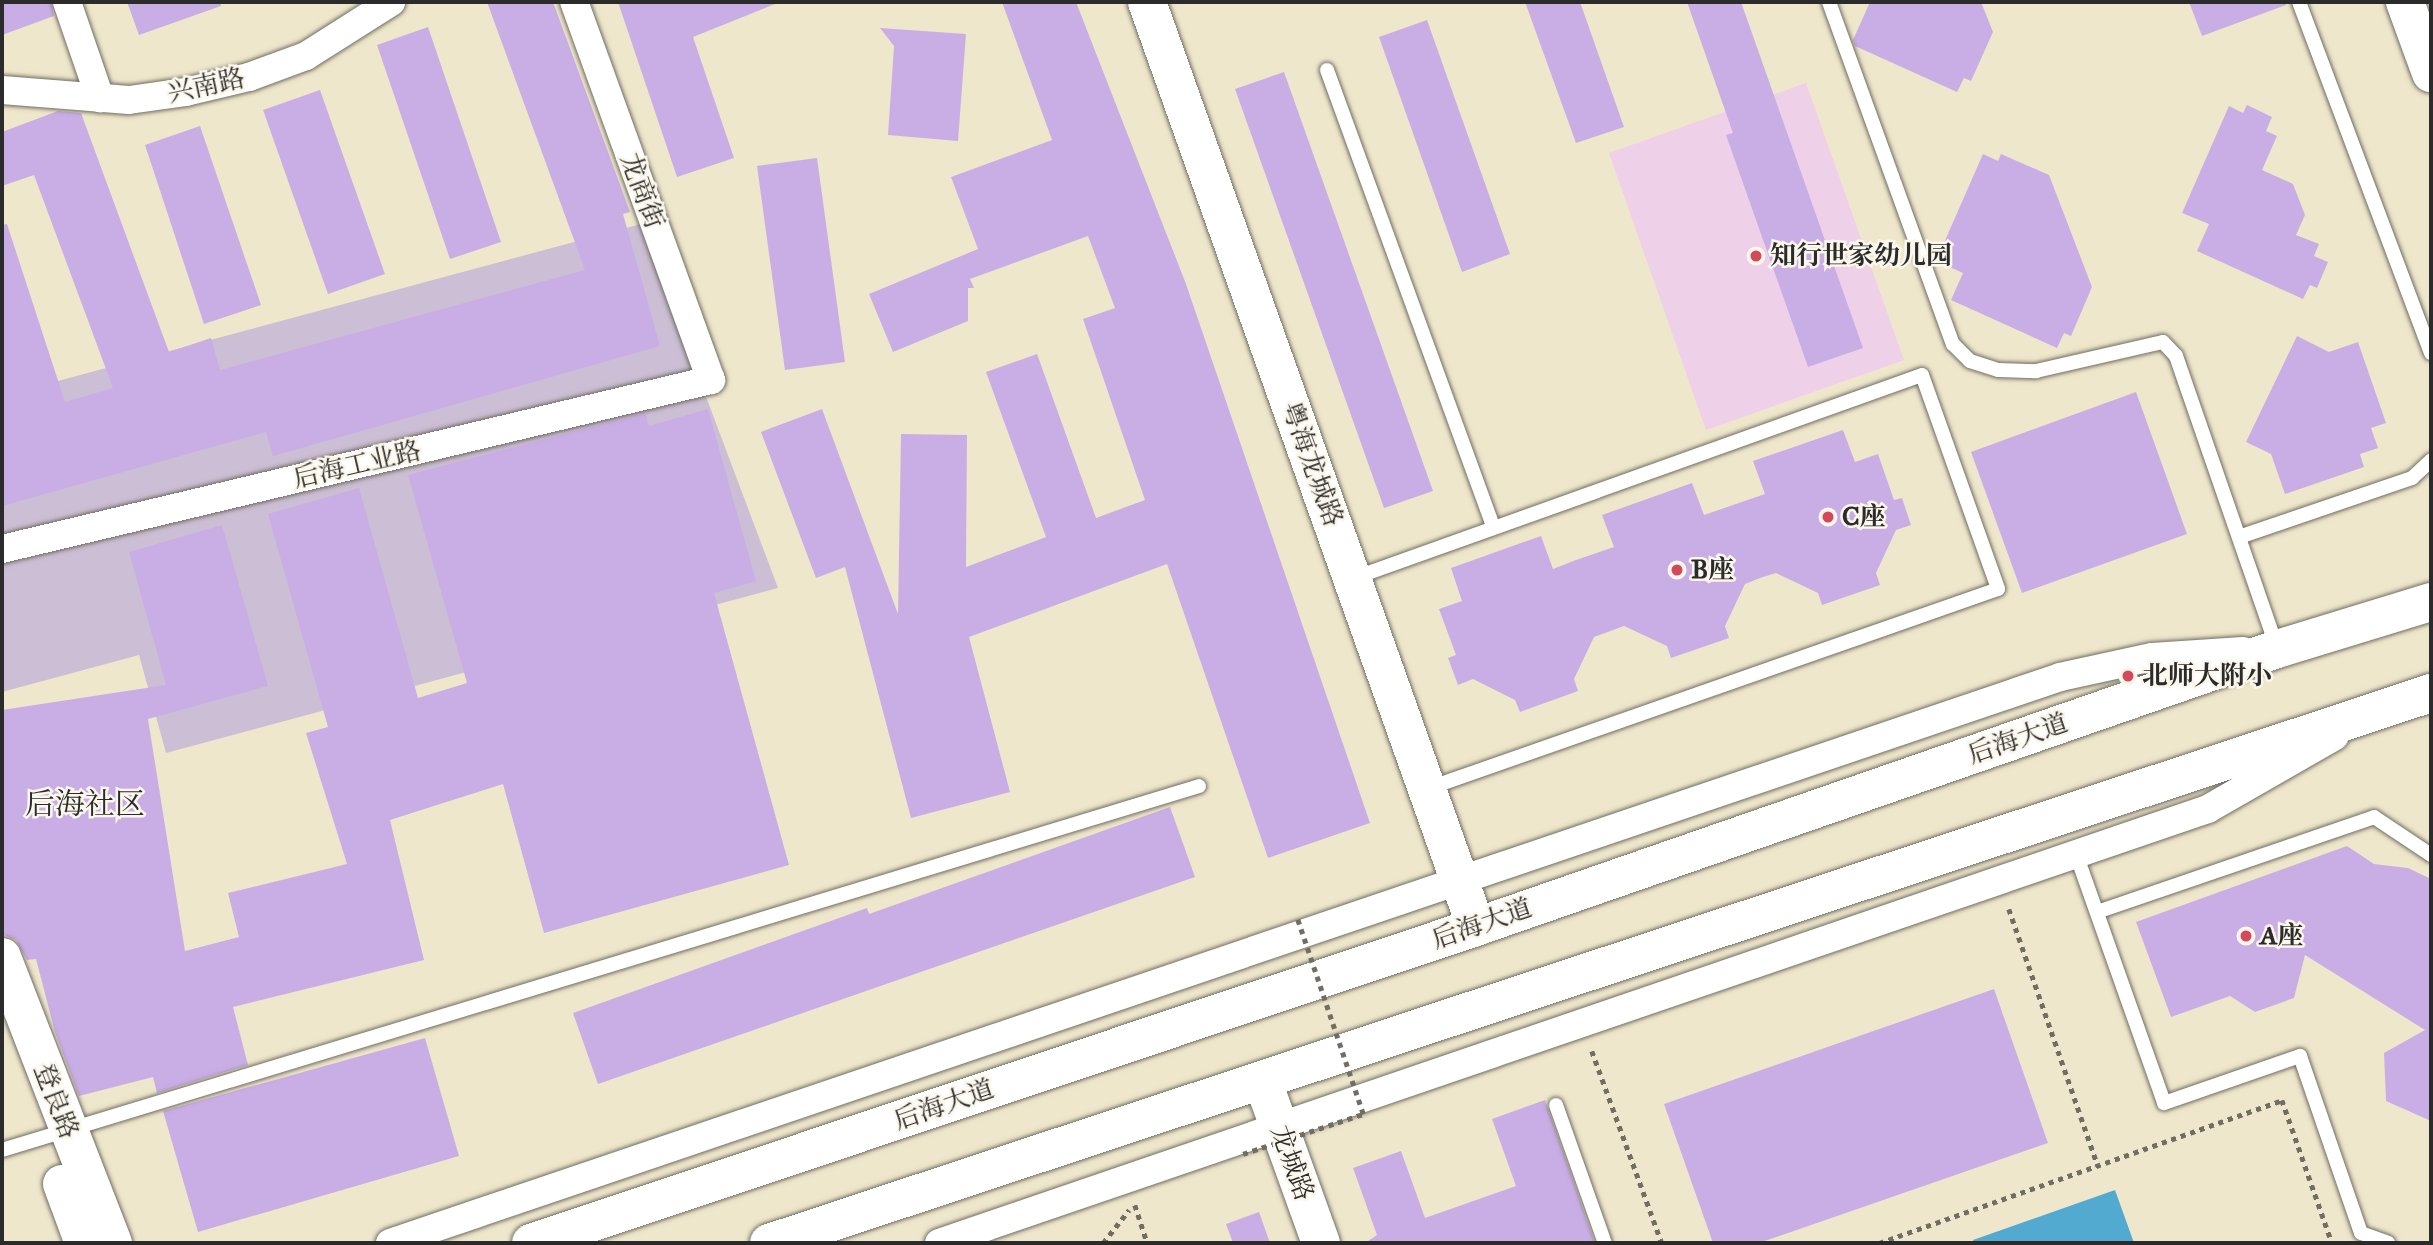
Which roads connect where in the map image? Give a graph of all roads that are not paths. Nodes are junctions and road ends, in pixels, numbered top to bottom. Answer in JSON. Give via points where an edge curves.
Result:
{"nodes":[{"id":1,"x":67,"y":2,"type":"edge"},
{"id":2,"x":391,"y":2,"type":"edge"},
{"id":3,"x":574,"y":2,"type":"edge"},
{"id":4,"x":1147,"y":2,"type":"edge"},
{"id":5,"x":1829,"y":2,"type":"edge"},
{"id":6,"x":2299,"y":2,"type":"edge"},
{"id":7,"x":2405,"y":2,"type":"edge"},
{"id":8,"x":1327,"y":70,"type":"dead end"},
{"id":9,"x":2431,"y":73,"type":"edge"},
{"id":10,"x":2,"y":90,"type":"edge"},
{"id":11,"x":100,"y":98,"type":"junction"},
{"id":12,"x":2431,"y":353,"type":"edge"},
{"id":13,"x":711,"y":380,"type":"joint"},
{"id":14,"x":2431,"y":460,"type":"edge"},
{"id":15,"x":1494,"y":528,"type":"junction"},
{"id":16,"x":2242,"y":536,"type":"junction"},
{"id":17,"x":2,"y":550,"type":"edge"},
{"id":18,"x":1353,"y":578,"type":"junction"},
{"id":19,"x":2425,"y":598,"type":"edge"},
{"id":20,"x":2277,"y":649,"type":"junction"},
{"id":21,"x":2429,"y":694,"type":"edge"},
{"id":22,"x":2371,"y":713,"type":"junction"},
{"id":23,"x":1199,"y":786,"type":"dead end"},
{"id":24,"x":1428,"y":788,"type":"junction"},
{"id":25,"x":2076,"y":854,"type":"junction"},
{"id":26,"x":2431,"y":855,"type":"edge"},
{"id":27,"x":1460,"y":882,"type":"junction"},
{"id":28,"x":2097,"y":912,"type":"junction"},
{"id":29,"x":1476,"y":927,"type":"junction"},
{"id":30,"x":2,"y":957,"type":"edge"},
{"id":31,"x":2,"y":1010,"type":"edge"},
{"id":32,"x":1262,"y":1082,"type":"junction"},
{"id":33,"x":1556,"y":1105,"type":"dead end"},
{"id":34,"x":1278,"y":1124,"type":"junction"},
{"id":35,"x":56,"y":1134,"type":"junction"},
{"id":36,"x":2,"y":1150,"type":"edge"},
{"id":37,"x":84,"y":1243,"type":"edge"},
{"id":38,"x":113,"y":1243,"type":"edge"},
{"id":39,"x":390,"y":1243,"type":"edge"},
{"id":40,"x":531,"y":1243,"type":"edge"},
{"id":41,"x":769,"y":1243,"type":"edge"},
{"id":42,"x":939,"y":1243,"type":"edge"},
{"id":43,"x":1321,"y":1243,"type":"edge"},
{"id":44,"x":1605,"y":1243,"type":"edge"},
{"id":45,"x":2388,"y":1243,"type":"edge"}],
"edges":[{"from":1,"to":11,"type":"street"},
{"from":2,"to":11,"type":"street","name":"兴南路","via":[[306,56],[249,78],[129,100]]},
{"from":3,"to":13,"type":"street","name":"龙商街"},
{"from":4,"to":18,"type":"main road","name":"粤海龙城路"},
{"from":5,"to":16,"type":"lane","via":[[1953,344],[1970,361],[1998,370],[2036,371],[2163,342],[2176,356]]},
{"from":6,"to":12,"type":"lane"},
{"from":7,"to":9,"type":"main road"},
{"from":8,"to":15,"type":"lane"},
{"from":10,"to":11,"type":"street","name":"兴南路"},
{"from":13,"to":17,"type":"street","name":"后海工业路"},
{"from":14,"to":16,"type":"lane","via":[[2412,478]]},
{"from":15,"to":18,"type":"lane"},
{"from":15,"to":24,"type":"lane","via":[[1922,376],[1998,589]]},
{"from":16,"to":20,"type":"lane"},
{"from":18,"to":24,"type":"main road","name":"粤海龙城路"},
{"from":19,"to":20,"type":"main road","name":"后海大道"},
{"from":20,"to":27,"type":"street","via":[[2152,657],[2060,677]]},
{"from":20,"to":29,"type":"main road","name":"后海大道"},
{"from":21,"to":22,"type":"main road"},
{"from":22,"to":25,"type":"street","via":[[2242,793]]},
{"from":22,"to":32,"type":"main road"},
{"from":23,"to":35,"type":"lane"},
{"from":24,"to":27,"type":"main road","name":"粤海龙城路"},
{"from":25,"to":28,"type":"lane"},
{"from":25,"to":34,"type":"street"},
{"from":26,"to":28,"type":"lane","via":[[2374,817]]},
{"from":27,"to":29,"type":"main road","name":"粤海龙城路"},
{"from":27,"to":39,"type":"street"},
{"from":28,"to":45,"type":"lane","via":[[2164,1103],[2300,1056],[2361,1233]]},
{"from":29,"to":40,"type":"main road","name":"后海大道"},
{"from":30,"to":35,"type":"main road","name":"登良路"},
{"from":31,"to":35,"type":"main road"},
{"from":32,"to":34,"type":"main road","name":"龙城路"},
{"from":32,"to":41,"type":"main road"},
{"from":33,"to":44,"type":"lane"},
{"from":34,"to":42,"type":"street"},
{"from":34,"to":43,"type":"main road","name":"龙城路"},
{"from":35,"to":36,"type":"lane"},
{"from":35,"to":37,"type":"main road"},
{"from":35,"to":38,"type":"main road","name":"登良路"}]}
